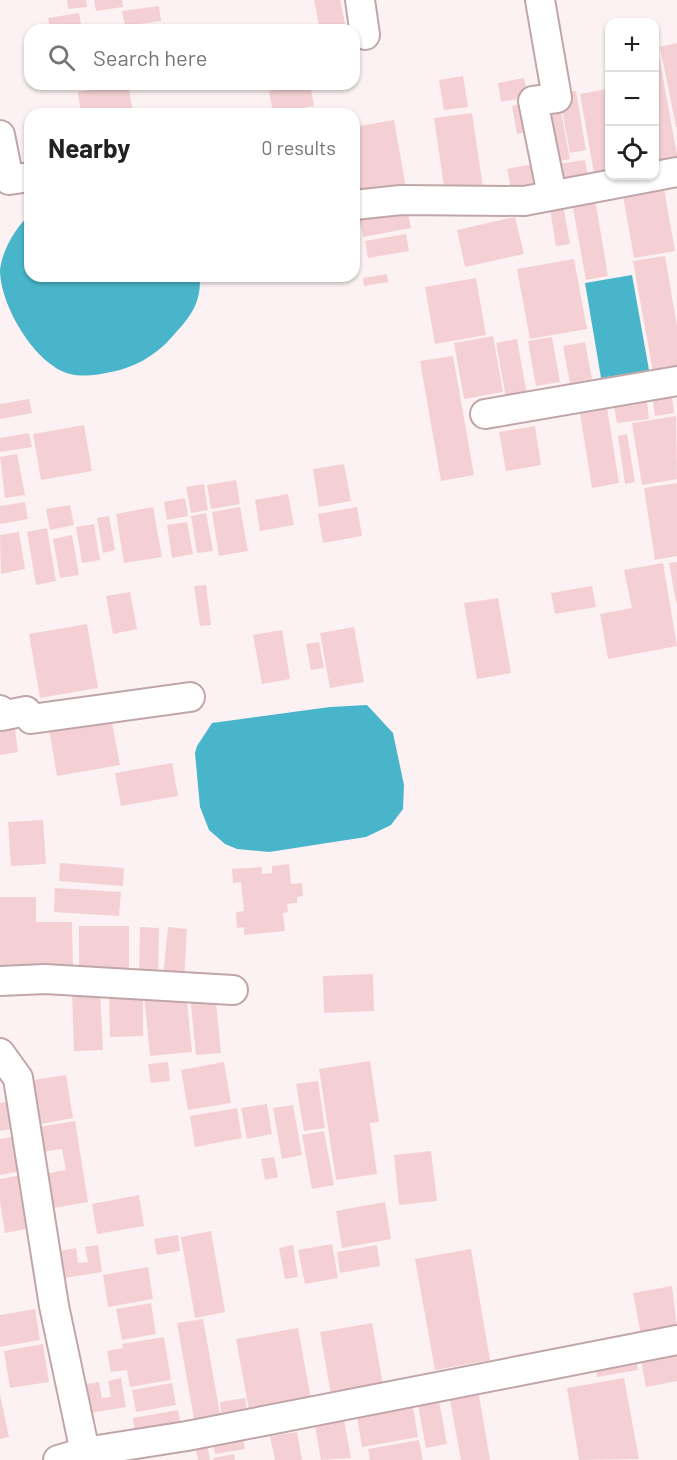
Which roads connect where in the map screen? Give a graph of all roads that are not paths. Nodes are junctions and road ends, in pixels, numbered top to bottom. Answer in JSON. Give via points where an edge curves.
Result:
{"nodes":[{"id":1,"x":360,"y":0,"type":"edge"},
{"id":2,"x":540,"y":0,"type":"edge"},
{"id":3,"x":365,"y":35,"type":"dead end"},
{"id":4,"x":0,"y":135,"type":"edge"},
{"id":5,"x":677,"y":172,"type":"edge"},
{"id":6,"x":13,"y":179,"type":"edge"},
{"id":7,"x":552,"y":195,"type":"junction"},
{"id":8,"x":360,"y":204,"type":"edge"},
{"id":9,"x":677,"y":381,"type":"edge"},
{"id":10,"x":485,"y":414,"type":"dead end"},
{"id":11,"x":190,"y":697,"type":"dead end"},
{"id":12,"x":0,"y":710,"type":"edge"},
{"id":13,"x":0,"y":981,"type":"edge"},
{"id":14,"x":233,"y":990,"type":"dead end"},
{"id":15,"x":0,"y":1053,"type":"edge"},
{"id":16,"x":677,"y":1340,"type":"edge"},
{"id":17,"x":85,"y":1452,"type":"junction"},
{"id":18,"x":58,"y":1460,"type":"edge"}],
"edges":[{"from":1,"to":3,"type":"street"},
{"from":2,"to":7,"type":"street","via":[[557,98],[533,101]]},
{"from":4,"to":6,"type":"street"},
{"from":5,"to":7,"type":"street"},
{"from":7,"to":8,"type":"street","via":[[524,201],[401,200]]},
{"from":9,"to":10,"type":"street"},
{"from":11,"to":12,"type":"street","via":[[31,719],[26,711],[1,716]]},
{"from":13,"to":14,"type":"street","via":[[45,979]]},
{"from":15,"to":17,"type":"street","via":[[18,1078],[54,1306]]},
{"from":16,"to":17,"type":"street","via":[[233,1428]]},
{"from":17,"to":18,"type":"street"}]}
